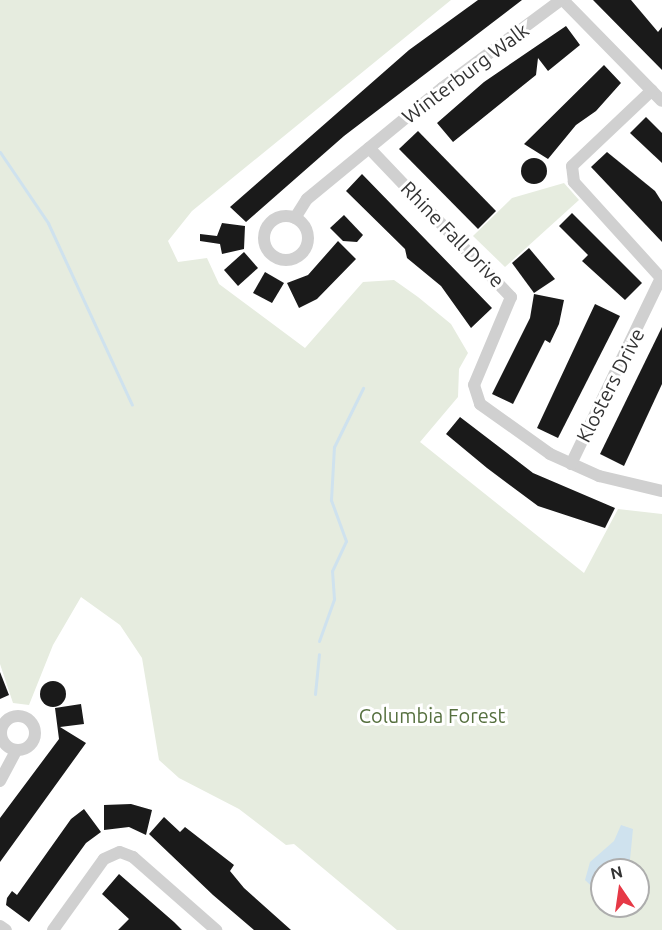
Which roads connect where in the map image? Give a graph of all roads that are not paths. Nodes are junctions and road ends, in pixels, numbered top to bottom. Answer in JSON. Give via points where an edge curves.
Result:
{"nodes":[{"id":1,"x":562,"y":0,"type":"edge"},
{"id":2,"x":652,"y":90,"type":"junction"},
{"id":3,"x":662,"y":101,"type":"edge"},
{"id":4,"x":369,"y":148,"type":"junction"},
{"id":5,"x":295,"y":218,"type":"dead end"},
{"id":6,"x":571,"y":464,"type":"junction"},
{"id":7,"x":662,"y":491,"type":"edge"},
{"id":8,"x":16,"y":751,"type":"dead end"},
{"id":9,"x":0,"y":781,"type":"edge"},
{"id":10,"x":0,"y":926,"type":"edge"},
{"id":11,"x":6,"y":930,"type":"edge"},
{"id":12,"x":53,"y":930,"type":"edge"},
{"id":13,"x":216,"y":930,"type":"edge"}],
"edges":[{"from":1,"to":2,"type":"street"},
{"from":1,"to":4,"type":"street","name":"Winterburg Walk"},
{"from":2,"to":3,"type":"street"},
{"from":2,"to":6,"type":"street","name":"Klosters Drive","via":[[572,166],[574,182],[661,278]]},
{"from":4,"to":5,"type":"street","name":"Winterburg Walk","via":[[307,199]]},
{"from":4,"to":6,"type":"street","name":"Rhine Fall Drive","via":[[511,297],[474,385],[478,401],[528,442]]},
{"from":6,"to":7,"type":"street","name":"Rhine Fall Drive"},
{"from":8,"to":9,"type":"street"},
{"from":10,"to":11,"type":"street"},
{"from":12,"to":13,"type":"street","via":[[104,859],[120,852],[133,857]]}]}
